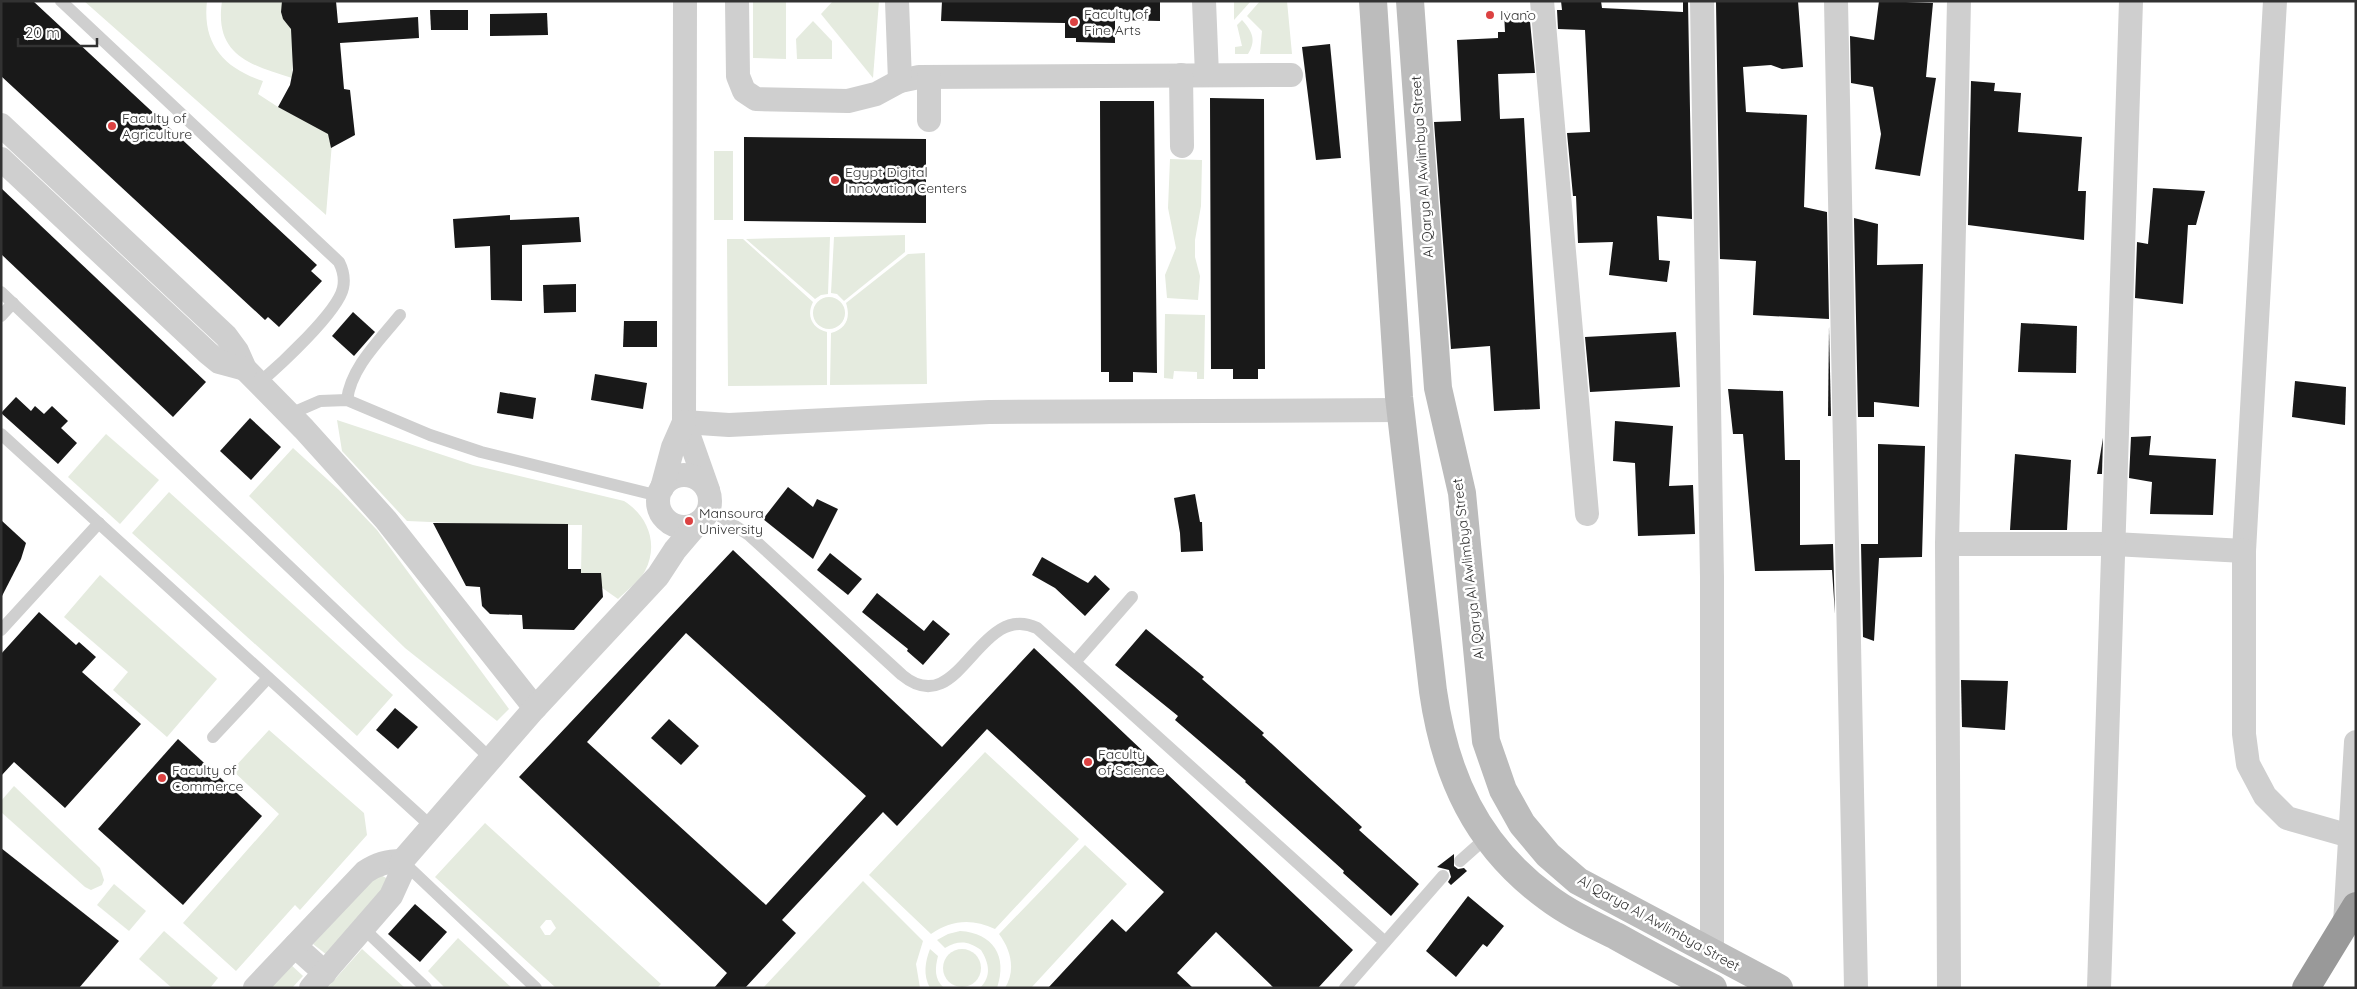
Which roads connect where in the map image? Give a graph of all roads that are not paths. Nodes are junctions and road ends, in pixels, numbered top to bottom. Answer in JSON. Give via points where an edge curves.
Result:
{"nodes":[{"id":1,"x":61,"y":1,"type":"edge"},
{"id":2,"x":685,"y":1,"type":"edge"},
{"id":3,"x":737,"y":1,"type":"edge"},
{"id":4,"x":897,"y":1,"type":"edge"},
{"id":5,"x":1204,"y":1,"type":"edge"},
{"id":6,"x":1542,"y":1,"type":"edge"},
{"id":7,"x":1702,"y":1,"type":"edge"},
{"id":8,"x":1836,"y":1,"type":"edge"},
{"id":9,"x":1959,"y":1,"type":"edge"},
{"id":10,"x":2131,"y":1,"type":"edge"},
{"id":11,"x":2275,"y":1,"type":"edge"},
{"id":12,"x":1411,"y":11,"type":"edge"},
{"id":13,"x":1374,"y":13,"type":"edge"},
{"id":14,"x":1181,"y":75,"type":"junction"},
{"id":15,"x":1208,"y":75,"type":"junction"},
{"id":16,"x":1291,"y":75,"type":"dead end"},
{"id":17,"x":929,"y":77,"type":"junction"},
{"id":18,"x":900,"y":81,"type":"junction"},
{"id":19,"x":929,"y":120,"type":"dead end"},
{"id":20,"x":1,"y":125,"type":"edge"},
{"id":21,"x":1182,"y":146,"type":"dead end"},
{"id":22,"x":1,"y":158,"type":"edge"},
{"id":23,"x":1,"y":292,"type":"edge"},
{"id":24,"x":13,"y":303,"type":"junction"},
{"id":25,"x":400,"y":315,"type":"dead end"},
{"id":26,"x":1,"y":316,"type":"edge"},
{"id":27,"x":252,"y":376,"type":"junction"},
{"id":28,"x":347,"y":400,"type":"junction"},
{"id":29,"x":1401,"y":410,"type":"junction"},
{"id":30,"x":290,"y":414,"type":"junction"},
{"id":31,"x":684,"y":422,"type":"junction"},
{"id":32,"x":1,"y":434,"type":"edge"},
{"id":33,"x":660,"y":499,"type":"junction"},
{"id":34,"x":705,"y":507,"type":"junction"},
{"id":35,"x":1587,"y":514,"type":"dead end"},
{"id":36,"x":99,"y":523,"type":"junction"},
{"id":37,"x":1947,"y":544,"type":"junction"},
{"id":38,"x":2114,"y":544,"type":"junction"},
{"id":39,"x":2244,"y":551,"type":"junction"},
{"id":40,"x":664,"y":565,"type":"junction"},
{"id":41,"x":1132,"y":596,"type":"dead end"},
{"id":42,"x":1,"y":630,"type":"edge"},
{"id":43,"x":1075,"y":662,"type":"junction"},
{"id":44,"x":268,"y":678,"type":"junction"},
{"id":45,"x":535,"y":708,"type":"junction"},
{"id":46,"x":213,"y":737,"type":"dead end"},
{"id":47,"x":1486,"y":741,"type":"junction"},
{"id":48,"x":2356,"y":742,"type":"edge"},
{"id":49,"x":1445,"y":754,"type":"junction"},
{"id":50,"x":491,"y":759,"type":"junction"},
{"id":51,"x":432,"y":827,"type":"junction"},
{"id":52,"x":2350,"y":836,"type":"junction"},
{"id":53,"x":1487,"y":837,"type":"junction"},
{"id":54,"x":402,"y":861,"type":"junction"},
{"id":55,"x":1460,"y":861,"type":"dead end"},
{"id":56,"x":1444,"y":876,"type":"dead end"},
{"id":57,"x":2351,"y":914,"type":"edge"},
{"id":58,"x":364,"y":929,"type":"junction"},
{"id":59,"x":1385,"y":942,"type":"junction"},
{"id":60,"x":295,"y":946,"type":"junction"},
{"id":61,"x":1712,"y":953,"type":"junction"},
{"id":62,"x":318,"y":980,"type":"edge"},
{"id":63,"x":255,"y":988,"type":"edge"},
{"id":64,"x":426,"y":988,"type":"edge"},
{"id":65,"x":536,"y":988,"type":"edge"},
{"id":66,"x":1345,"y":988,"type":"edge"},
{"id":67,"x":1713,"y":988,"type":"edge"},
{"id":68,"x":1779,"y":988,"type":"edge"},
{"id":69,"x":1856,"y":988,"type":"edge"},
{"id":70,"x":1949,"y":988,"type":"edge"},
{"id":71,"x":2099,"y":988,"type":"edge"},
{"id":72,"x":2306,"y":988,"type":"edge"}],
"edges":[{"from":1,"to":27,"type":"lane","via":[[339,262],[344,286],[337,302],[292,354]]},
{"from":2,"to":31,"type":"street"},
{"from":3,"to":18,"type":"street","via":[[738,76],[749,96],[764,100],[848,100],[876,94]]},
{"from":4,"to":18,"type":"street"},
{"from":5,"to":15,"type":"street"},
{"from":6,"to":35,"type":"street"},
{"from":7,"to":61,"type":"street","via":[[1712,577]]},
{"from":8,"to":69,"type":"street"},
{"from":9,"to":37,"type":"street"},
{"from":10,"to":38,"type":"street"},
{"from":11,"to":39,"type":"street"},
{"from":12,"to":13,"type":"main road"},
{"from":12,"to":47,"type":"main road","name":"Al Qarya Al Awlimbya Street","via":[[1438,388],[1462,493]]},
{"from":13,"to":29,"type":"main road"},
{"from":14,"to":15,"type":"street"},
{"from":14,"to":17,"type":"street"},
{"from":14,"to":21,"type":"street"},
{"from":15,"to":16,"type":"street"},
{"from":17,"to":18,"type":"street"},
{"from":17,"to":19,"type":"street"},
{"from":20,"to":27,"type":"street","via":[[226,336]]},
{"from":22,"to":27,"type":"street","via":[[208,353],[219,362]]},
{"from":23,"to":24,"type":"lane"},
{"from":24,"to":26,"type":"lane"},
{"from":24,"to":50,"type":"lane"},
{"from":25,"to":28,"type":"lane","via":[[357,371]]},
{"from":27,"to":30,"type":"street"},
{"from":28,"to":30,"type":"lane","via":[[320,401]]},
{"from":28,"to":33,"type":"lane","via":[[480,452]]},
{"from":29,"to":31,"type":"street","via":[[989,412],[729,425]]},
{"from":29,"to":49,"type":"main road","via":[[1433,690]]},
{"from":30,"to":45,"type":"street","via":[[386,520]]},
{"from":31,"to":33,"type":"street","via":[[673,448]]},
{"from":31,"to":34,"type":"street"},
{"from":32,"to":36,"type":"lane"},
{"from":33,"to":34,"type":"street","via":[[674,525],[682,527]]},
{"from":33,"to":34,"type":"street","via":[[666,482],[681,474],[697,478]]},
{"from":33,"to":40,"type":"street"},
{"from":34,"to":40,"type":"street"},
{"from":34,"to":43,"type":"lane","via":[[749,535],[902,675],[916,684],[932,685],[947,680],[1000,628],[1018,622],[1037,628]]},
{"from":36,"to":42,"type":"lane"},
{"from":36,"to":44,"type":"lane"},
{"from":37,"to":38,"type":"street"},
{"from":37,"to":70,"type":"street"},
{"from":38,"to":39,"type":"street"},
{"from":38,"to":71,"type":"street"},
{"from":39,"to":52,"type":"street","via":[[2244,734],[2248,764],[2265,796],[2286,818]]},
{"from":40,"to":45,"type":"street"},
{"from":41,"to":43,"type":"lane"},
{"from":43,"to":59,"type":"lane"},
{"from":44,"to":46,"type":"lane"},
{"from":44,"to":51,"type":"lane"},
{"from":45,"to":50,"type":"street"},
{"from":47,"to":49,"type":"main road"},
{"from":47,"to":61,"type":"main road","name":"Al Qarya Al Awlimbya Street","via":[[1503,790],[1522,824],[1548,855],[1578,881]]},
{"from":48,"to":52,"type":"street"},
{"from":49,"to":53,"type":"main road","via":[[1456,785]]},
{"from":50,"to":51,"type":"street"},
{"from":51,"to":54,"type":"street"},
{"from":52,"to":57,"type":"street"},
{"from":53,"to":55,"type":"lane"},
{"from":53,"to":67,"type":"main road","via":[[1524,879],[1554,902]]},
{"from":54,"to":58,"type":"street","via":[[397,886]]},
{"from":54,"to":60,"type":"street","via":[[389,861],[365,872]]},
{"from":54,"to":65,"type":"lane"},
{"from":56,"to":59,"type":"lane"},
{"from":57,"to":72,"type":"highway"},
{"from":58,"to":62,"type":"street"},
{"from":58,"to":64,"type":"lane"},
{"from":59,"to":66,"type":"lane"},
{"from":60,"to":62,"type":"street"},
{"from":60,"to":63,"type":"street"},
{"from":61,"to":68,"type":"main road","name":"Al Qarya Al Awlimbya Street"}]}
